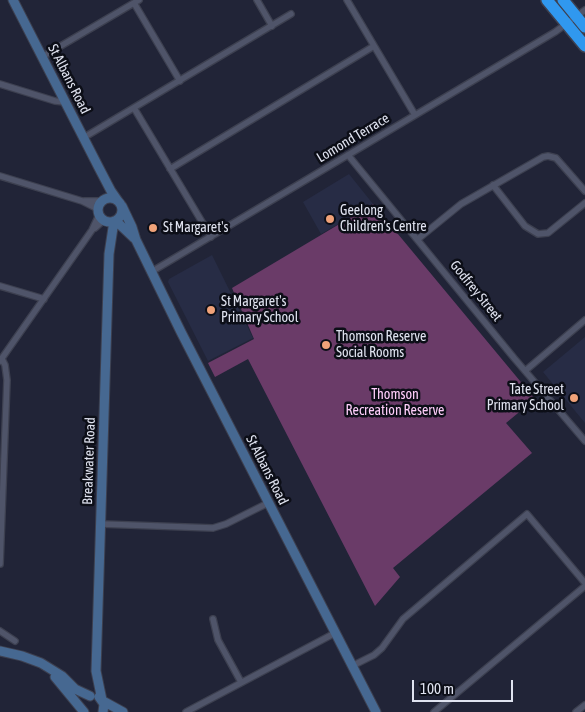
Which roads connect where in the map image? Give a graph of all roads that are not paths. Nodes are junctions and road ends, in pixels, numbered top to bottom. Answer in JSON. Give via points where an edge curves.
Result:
{"nodes":[{"id":1,"x":13,"y":0,"type":"edge"},
{"id":2,"x":257,"y":0,"type":"edge"},
{"id":3,"x":347,"y":0,"type":"edge"},
{"id":4,"x":547,"y":0,"type":"edge"},
{"id":5,"x":563,"y":0,"type":"edge"},
{"id":6,"x":137,"y":2,"type":"edge"},
{"id":7,"x":581,"y":13,"type":"edge"},
{"id":8,"x":291,"y":14,"type":"dead end"},
{"id":9,"x":567,"y":24,"type":"junction"},
{"id":10,"x":272,"y":26,"type":"junction"},
{"id":11,"x":585,"y":27,"type":"edge"},
{"id":12,"x":374,"y":46,"type":"junction"},
{"id":13,"x":585,"y":46,"type":"edge"},
{"id":14,"x":42,"y":57,"type":"junction"},
{"id":15,"x":180,"y":81,"type":"junction"},
{"id":16,"x":0,"y":84,"type":"edge"},
{"id":17,"x":65,"y":102,"type":"junction"},
{"id":18,"x":134,"y":108,"type":"junction"},
{"id":19,"x":415,"y":116,"type":"junction"},
{"id":20,"x":84,"y":138,"type":"junction"},
{"id":21,"x":348,"y":155,"type":"junction"},
{"id":22,"x":170,"y":169,"type":"junction"},
{"id":23,"x":101,"y":171,"type":"junction"},
{"id":24,"x":0,"y":176,"type":"edge"},
{"id":25,"x":493,"y":186,"type":"junction"},
{"id":26,"x":585,"y":191,"type":"edge"},
{"id":27,"x":120,"y":203,"type":"junction"},
{"id":28,"x":585,"y":203,"type":"edge"},
{"id":29,"x":105,"y":214,"type":"junction"},
{"id":30,"x":211,"y":237,"type":"junction"},
{"id":31,"x":418,"y":239,"type":"junction"},
{"id":32,"x":136,"y":240,"type":"junction"},
{"id":33,"x":151,"y":272,"type":"junction"},
{"id":34,"x":0,"y":286,"type":"edge"},
{"id":35,"x":44,"y":299,"type":"junction"},
{"id":36,"x":585,"y":320,"type":"edge"},
{"id":37,"x":1,"y":360,"type":"edge"},
{"id":38,"x":525,"y":372,"type":"junction"},
{"id":39,"x":585,"y":441,"type":"edge"},
{"id":40,"x":268,"y":503,"type":"junction"},
{"id":41,"x":101,"y":524,"type":"junction"},
{"id":42,"x":0,"y":564,"type":"edge"},
{"id":43,"x":585,"y":585,"type":"edge"},
{"id":44,"x":213,"y":619,"type":"dead end"},
{"id":45,"x":0,"y":631,"type":"edge"},
{"id":46,"x":335,"y":633,"type":"junction"},
{"id":47,"x":15,"y":641,"type":"dead end"},
{"id":48,"x":0,"y":650,"type":"edge"},
{"id":49,"x":18,"y":655,"type":"junction"},
{"id":50,"x":352,"y":666,"type":"junction"},
{"id":51,"x":96,"y":671,"type":"junction"},
{"id":52,"x":241,"y":682,"type":"junction"},
{"id":53,"x":90,"y":696,"type":"junction"},
{"id":54,"x":102,"y":700,"type":"junction"},
{"id":55,"x":585,"y":705,"type":"edge"},
{"id":56,"x":84,"y":712,"type":"edge"},
{"id":57,"x":102,"y":712,"type":"edge"},
{"id":58,"x":123,"y":712,"type":"edge"},
{"id":59,"x":186,"y":712,"type":"edge"},
{"id":60,"x":376,"y":712,"type":"edge"},
{"id":61,"x":434,"y":712,"type":"edge"},
{"id":62,"x":576,"y":712,"type":"edge"}],
"edges":[{"from":1,"to":14,"type":"street","name":"St Albans Road"},
{"from":2,"to":10,"type":"street"},
{"from":3,"to":12,"type":"street"},
{"from":4,"to":9,"type":"highway"},
{"from":5,"to":7,"type":"highway"},
{"from":6,"to":14,"type":"street"},
{"from":6,"to":15,"type":"street"},
{"from":7,"to":9,"type":"street","name":"Lomond Terrace"},
{"from":7,"to":11,"type":"highway"},
{"from":8,"to":10,"type":"street"},
{"from":9,"to":13,"type":"highway"},
{"from":9,"to":19,"type":"street","name":"Lomond Terrace"},
{"from":10,"to":15,"type":"street"},
{"from":12,"to":19,"type":"street"},
{"from":12,"to":22,"type":"street"},
{"from":14,"to":17,"type":"street","name":"St Albans Road"},
{"from":15,"to":18,"type":"street"},
{"from":16,"to":17,"type":"street"},
{"from":17,"to":20,"type":"street","name":"St Albans Road"},
{"from":18,"to":20,"type":"street"},
{"from":18,"to":22,"type":"street"},
{"from":19,"to":21,"type":"street","name":"Lomond Terrace"},
{"from":20,"to":23,"type":"street","name":"St Albans Road"},
{"from":21,"to":30,"type":"street","name":"Lomond Terrace"},
{"from":21,"to":31,"type":"street","name":"Godfrey Street"},
{"from":22,"to":30,"type":"street"},
{"from":23,"to":27,"type":"street","name":"St Albans Road"},
{"from":23,"to":29,"type":"street","name":"St Albans Road"},
{"from":24,"to":29,"type":"street","via":[[82,201]]},
{"from":25,"to":26,"type":"street","via":[[548,156],[556,158]]},
{"from":25,"to":28,"type":"street","via":[[525,226],[538,234],[552,230]]},
{"from":25,"to":31,"type":"street","via":[[451,211]]},
{"from":27,"to":29,"type":"street","via":[[122,213]]},
{"from":27,"to":29,"type":"street","via":[[109,198]]},
{"from":27,"to":32,"type":"street","name":"St Albans Road"},
{"from":29,"to":32,"type":"street","name":"St Albans Road"},
{"from":29,"to":35,"type":"street"},
{"from":29,"to":41,"type":"street","name":"Breakwater Road","via":[[110,252]]},
{"from":30,"to":33,"type":"street","name":"Lomond Terrace"},
{"from":31,"to":38,"type":"street","name":"Godfrey Street"},
{"from":32,"to":33,"type":"street","name":"St Albans Road"},
{"from":33,"to":40,"type":"street","name":"St Albans Road"},
{"from":34,"to":35,"type":"street"},
{"from":35,"to":37,"type":"street"},
{"from":36,"to":38,"type":"street"},
{"from":37,"to":42,"type":"street","via":[[7,380]]},
{"from":38,"to":39,"type":"street","name":"Godfrey Street"},
{"from":40,"to":41,"type":"street","via":[[213,528]]},
{"from":40,"to":46,"type":"street","name":"St Albans Road"},
{"from":41,"to":51,"type":"street","name":"Breakwater Road"},
{"from":43,"to":50,"type":"street","via":[[527,514],[403,619],[374,655]]},
{"from":43,"to":61,"type":"street"},
{"from":44,"to":52,"type":"street","via":[[218,640]]},
{"from":45,"to":47,"type":"street"},
{"from":46,"to":50,"type":"street","name":"St Albans Road"},
{"from":46,"to":52,"type":"street"},
{"from":48,"to":49,"type":"street"},
{"from":49,"to":53,"type":"street","via":[[51,668],[75,689]]},
{"from":49,"to":56,"type":"street","via":[[59,681]]},
{"from":50,"to":60,"type":"street","name":"St Albans Road"},
{"from":51,"to":53,"type":"street","name":"Breakwater Road"},
{"from":51,"to":54,"type":"street","name":"Breakwater Road"},
{"from":52,"to":59,"type":"street"},
{"from":53,"to":54,"type":"street"},
{"from":53,"to":56,"type":"street","name":"Breakwater Road","via":[[84,703]]},
{"from":54,"to":57,"type":"street","name":"Breakwater Road"},
{"from":54,"to":58,"type":"street"},
{"from":55,"to":62,"type":"street"}]}
